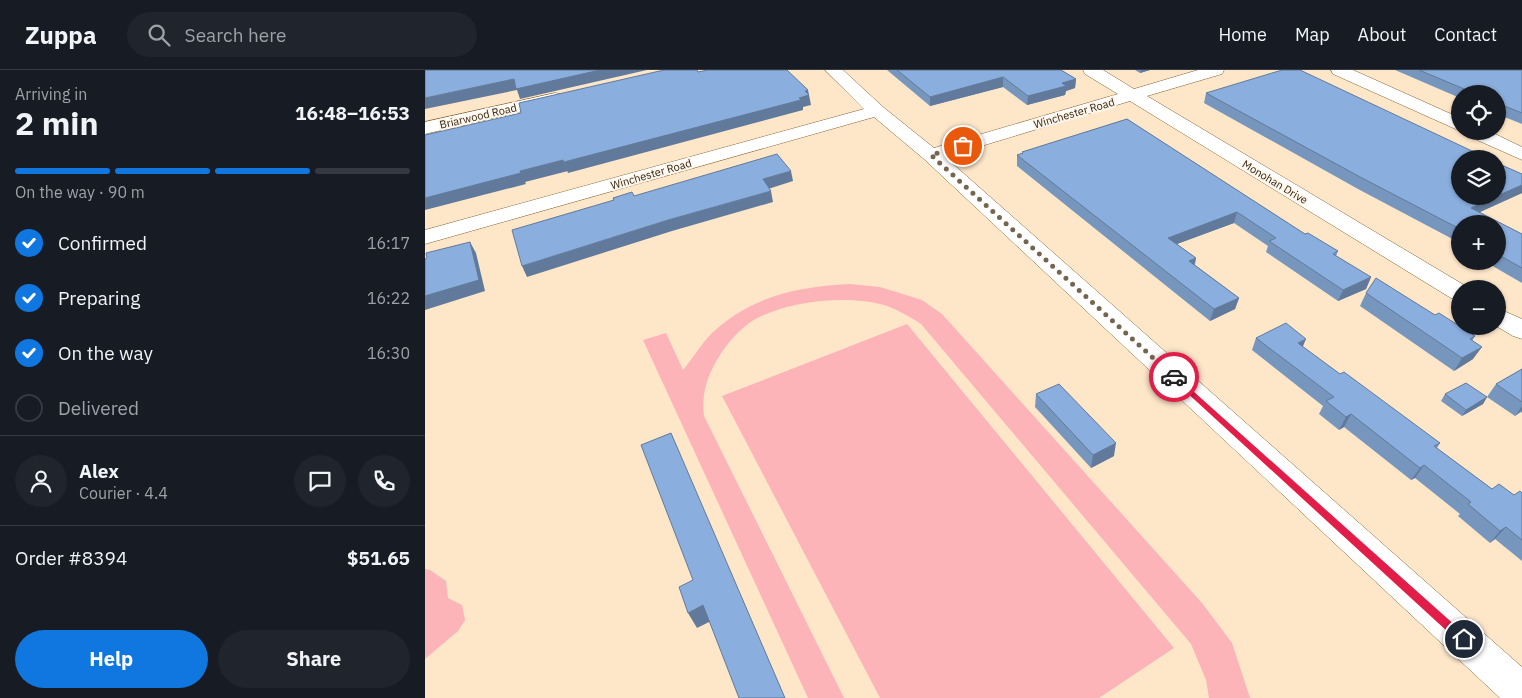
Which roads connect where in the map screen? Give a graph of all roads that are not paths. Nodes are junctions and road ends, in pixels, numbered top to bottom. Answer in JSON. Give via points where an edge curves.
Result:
{"nodes":[{"id":1,"x":833,"y":70,"type":"edge"},
{"id":2,"x":1091,"y":70,"type":"edge"},
{"id":3,"x":1216,"y":70,"type":"edge"},
{"id":4,"x":1339,"y":70,"type":"edge"},
{"id":5,"x":571,"y":94,"type":"edge"},
{"id":6,"x":1133,"y":96,"type":"junction"},
{"id":7,"x":877,"y":111,"type":"junction"},
{"id":8,"x":1451,"y":122,"type":"edge"},
{"id":9,"x":425,"y":128,"type":"edge"},
{"id":10,"x":1492,"y":140,"type":"edge"},
{"id":11,"x":1522,"y":154,"type":"edge"},
{"id":12,"x":931,"y":155,"type":"junction"},
{"id":13,"x":425,"y":237,"type":"edge"},
{"id":14,"x":1451,"y":288,"type":"edge"},
{"id":15,"x":1506,"y":321,"type":"edge"},
{"id":16,"x":1522,"y":330,"type":"edge"},
{"id":17,"x":1522,"y":692,"type":"edge"}],
"edges":[{"from":1,"to":7,"type":"street"},
{"from":2,"to":6,"type":"street","name":"Monohan Drive"},
{"from":3,"to":6,"type":"street","name":"Winchester Road"},
{"from":4,"to":8,"type":"street"},
{"from":5,"to":9,"type":"street","name":"Briarwood Road"},
{"from":6,"to":12,"type":"street","name":"Winchester Road"},
{"from":6,"to":14,"type":"street","name":"Monohan Drive"},
{"from":7,"to":12,"type":"street"},
{"from":7,"to":13,"type":"street","name":"Winchester Road"},
{"from":10,"to":11,"type":"street"},
{"from":12,"to":17,"type":"street"},
{"from":15,"to":16,"type":"street"}]}
